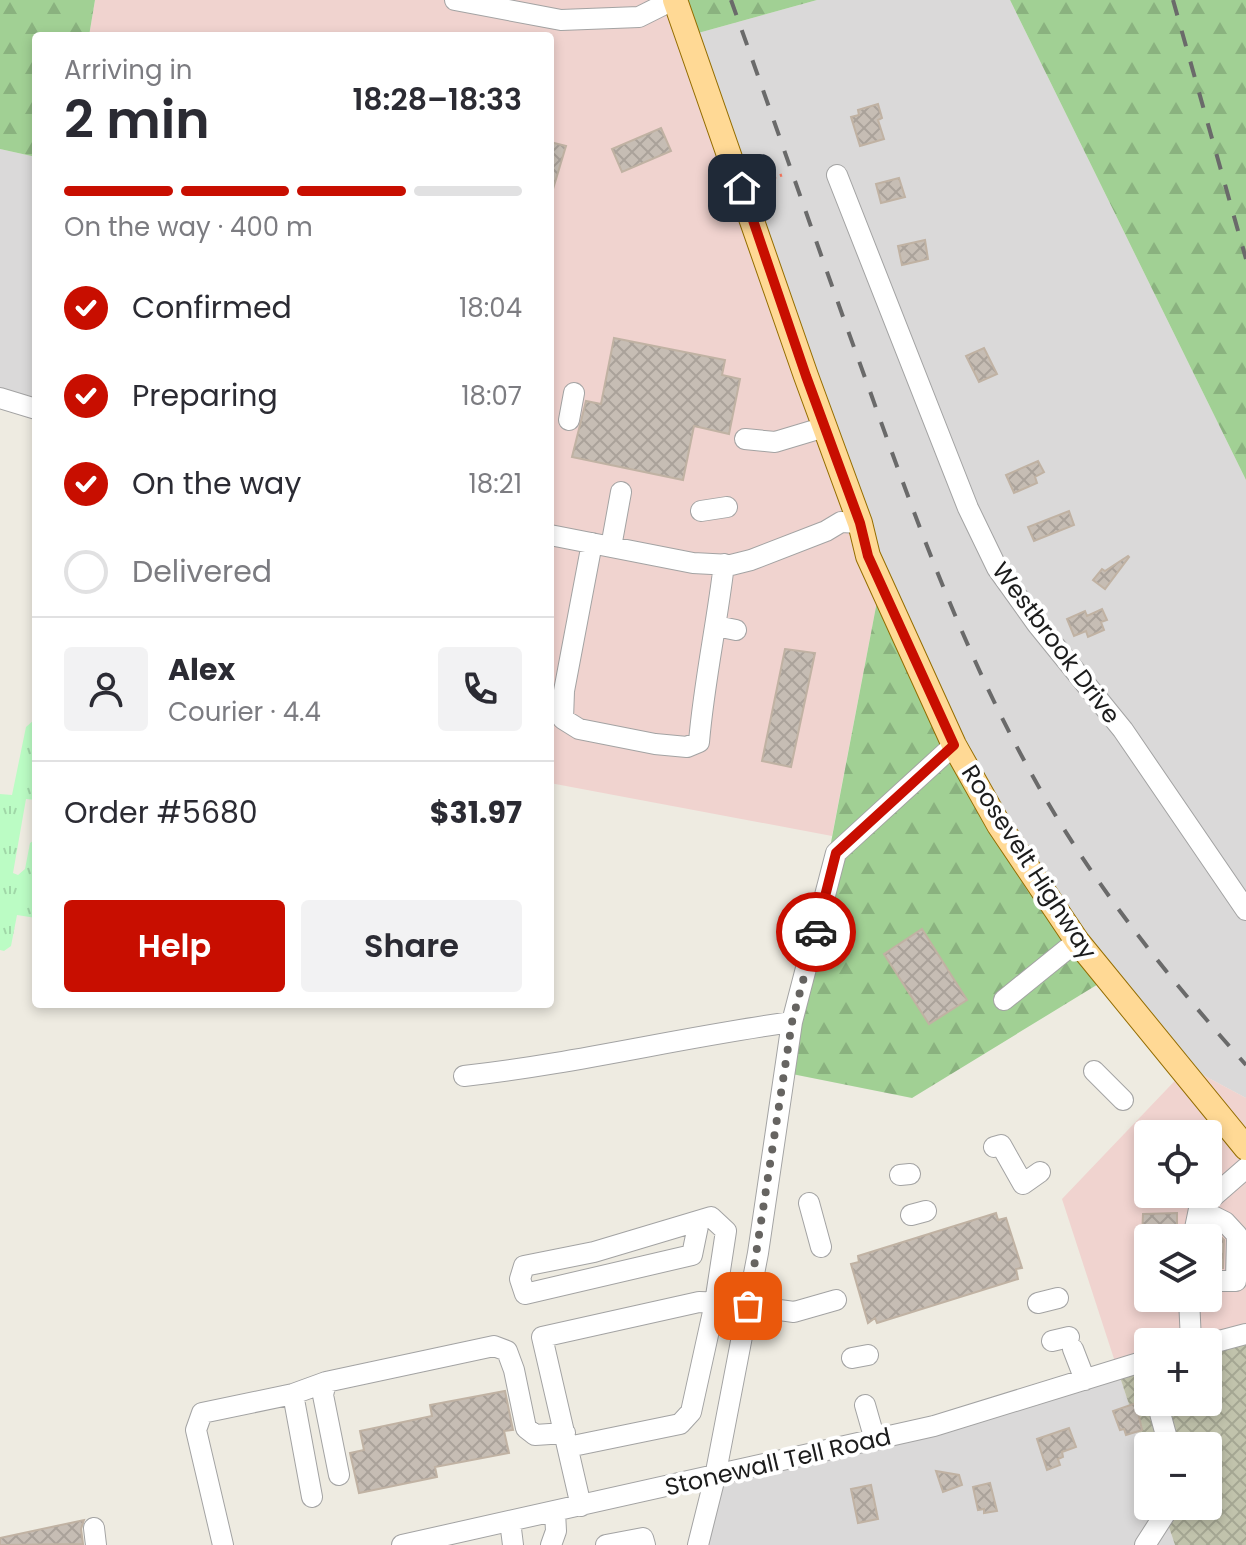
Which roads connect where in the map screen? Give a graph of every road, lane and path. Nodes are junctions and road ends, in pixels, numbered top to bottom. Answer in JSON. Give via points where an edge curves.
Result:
{"nodes":[{"id":1,"x":455,"y":0,"type":"edge"},
{"id":2,"x":674,"y":0,"type":"edge"},
{"id":3,"x":782,"y":175,"type":"dead end"},
{"id":4,"x":837,"y":175,"type":"dead end"},
{"id":5,"x":742,"y":188,"type":"junction"},
{"id":6,"x":574,"y":393,"type":"dead end"},
{"id":7,"x":0,"y":400,"type":"edge"},
{"id":8,"x":32,"y":408,"type":"edge"},
{"id":9,"x":569,"y":420,"type":"dead end"},
{"id":10,"x":825,"y":427,"type":"junction"},
{"id":11,"x":745,"y":439,"type":"dead end"},
{"id":12,"x":621,"y":492,"type":"dead end"},
{"id":13,"x":727,"y":507,"type":"dead end"},
{"id":14,"x":701,"y":511,"type":"dead end"},
{"id":15,"x":860,"y":523,"type":"junction"},
{"id":16,"x":554,"y":536,"type":"edge"},
{"id":17,"x":602,"y":545,"type":"junction"},
{"id":18,"x":724,"y":564,"type":"junction"},
{"id":19,"x":954,"y":745,"type":"junction"},
{"id":20,"x":1246,"y":910,"type":"edge"},
{"id":21,"x":1077,"y":941,"type":"junction"},
{"id":22,"x":1004,"y":1000,"type":"dead end"},
{"id":23,"x":792,"y":1022,"type":"junction"},
{"id":24,"x":1094,"y":1071,"type":"dead end"},
{"id":25,"x":464,"y":1076,"type":"dead end"},
{"id":26,"x":1123,"y":1100,"type":"dead end"},
{"id":27,"x":994,"y":1147,"type":"dead end"},
{"id":28,"x":1246,"y":1148,"type":"edge"},
{"id":29,"x":1246,"y":1168,"type":"edge"},
{"id":30,"x":1040,"y":1172,"type":"dead end"},
{"id":31,"x":809,"y":1203,"type":"dead end"},
{"id":32,"x":1199,"y":1209,"type":"junction"},
{"id":33,"x":699,"y":1221,"type":"junction"},
{"id":34,"x":1196,"y":1224,"type":"edge"},
{"id":35,"x":825,"y":1242,"type":"dead end"},
{"id":36,"x":1222,"y":1281,"type":"edge"},
{"id":37,"x":836,"y":1300,"type":"dead end"},
{"id":38,"x":715,"y":1303,"type":"junction"},
{"id":39,"x":748,"y":1306,"type":"junction"},
{"id":40,"x":1246,"y":1334,"type":"edge"},
{"id":41,"x":1222,"y":1340,"type":"edge"},
{"id":42,"x":1065,"y":1342,"type":"dead end"},
{"id":43,"x":1134,"y":1366,"type":"edge"},
{"id":44,"x":1085,"y":1380,"type":"junction"},
{"id":45,"x":326,"y":1382,"type":"junction"},
{"id":46,"x":293,"y":1394,"type":"junction"},
{"id":47,"x":869,"y":1398,"type":"dead end"},
{"id":48,"x":566,"y":1440,"type":"junction"},
{"id":49,"x":875,"y":1440,"type":"junction"},
{"id":50,"x":339,"y":1475,"type":"dead end"},
{"id":51,"x":715,"y":1477,"type":"junction"},
{"id":52,"x":312,"y":1497,"type":"dead end"},
{"id":53,"x":581,"y":1506,"type":"junction"},
{"id":54,"x":555,"y":1512,"type":"junction"},
{"id":55,"x":1161,"y":1520,"type":"edge"},
{"id":56,"x":510,"y":1521,"type":"junction"},
{"id":57,"x":223,"y":1545,"type":"edge"},
{"id":58,"x":402,"y":1545,"type":"edge"},
{"id":59,"x":513,"y":1545,"type":"edge"},
{"id":60,"x":551,"y":1545,"type":"edge"},
{"id":61,"x":606,"y":1545,"type":"edge"},
{"id":62,"x":645,"y":1545,"type":"edge"},
{"id":63,"x":698,"y":1545,"type":"edge"},
{"id":64,"x":1145,"y":1545,"type":"edge"}],
"edges":[{"from":1,"to":2,"type":"street","via":[[561,20],[639,17]]},
{"from":2,"to":5,"type":"main road","name":"Roosevelt Highway"},
{"from":3,"to":5,"type":"path"},
{"from":4,"to":20,"type":"street","name":"Westbrook Drive","via":[[981,541],[1037,624],[1123,730]]},
{"from":5,"to":10,"type":"main road","name":"Roosevelt Highway"},
{"from":6,"to":9,"type":"street"},
{"from":7,"to":8,"type":"street"},
{"from":10,"to":11,"type":"street","via":[[775,442]]},
{"from":10,"to":15,"type":"main road","name":"Roosevelt Highway"},
{"from":12,"to":17,"type":"street"},
{"from":13,"to":14,"type":"street"},
{"from":15,"to":18,"type":"street","via":[[841,522],[751,560]]},
{"from":15,"to":19,"type":"main road","name":"Roosevelt Highway","via":[[876,577]]},
{"from":16,"to":17,"type":"street"},
{"from":17,"to":18,"type":"street"},
{"from":17,"to":18,"type":"street","via":[[564,691],[563,719],[579,729],[655,744],[687,747],[699,742],[702,701],[726,628]]},
{"from":19,"to":21,"type":"main road","name":"Roosevelt Highway","via":[[999,825]]},
{"from":19,"to":23,"type":"street","via":[[836,853]]},
{"from":21,"to":22,"type":"street"},
{"from":21,"to":28,"type":"main road","name":"Roosevelt Highway"},
{"from":23,"to":25,"type":"street"},
{"from":23,"to":39,"type":"street"},
{"from":24,"to":26,"type":"street"},
{"from":27,"to":30,"type":"street","via":[[1001,1145],[1012,1182],[1023,1184]]},
{"from":29,"to":32,"type":"street"},
{"from":31,"to":35,"type":"street"},
{"from":32,"to":34,"type":"street"},
{"from":32,"to":36,"type":"street","via":[[1237,1235],[1236,1281]]},
{"from":33,"to":33,"type":"street","via":[[524,1266],[520,1279],[525,1294],[692,1255]]},
{"from":33,"to":38,"type":"street","via":[[711,1217],[726,1231]]},
{"from":37,"to":39,"type":"street","via":[[794,1312]]},
{"from":38,"to":39,"type":"street"},
{"from":38,"to":48,"type":"street","via":[[691,1412],[680,1424]]},
{"from":38,"to":48,"type":"street","via":[[699,1302],[542,1337]]},
{"from":39,"to":51,"type":"street"},
{"from":40,"to":41,"type":"street"},
{"from":42,"to":44,"type":"street"},
{"from":43,"to":44,"type":"street","name":"Stonewall Tell Road"},
{"from":44,"to":49,"type":"street","name":"Stonewall Tell Road"},
{"from":45,"to":46,"type":"street"},
{"from":45,"to":48,"type":"street","via":[[494,1346],[507,1351],[526,1428],[535,1435]]},
{"from":45,"to":50,"type":"street","via":[[323,1395]]},
{"from":46,"to":52,"type":"street"},
{"from":46,"to":57,"type":"street","via":[[202,1413],[196,1430]]},
{"from":47,"to":49,"type":"street"},
{"from":48,"to":53,"type":"street"},
{"from":49,"to":51,"type":"street","name":"Stonewall Tell Road"},
{"from":51,"to":53,"type":"street","name":"Stonewall Tell Road"},
{"from":51,"to":63,"type":"street"},
{"from":53,"to":54,"type":"street","name":"Stonewall Tell Road"},
{"from":54,"to":56,"type":"street","name":"Stonewall Tell Road"},
{"from":54,"to":60,"type":"street"},
{"from":55,"to":64,"type":"street"},
{"from":56,"to":58,"type":"street","name":"Stonewall Tell Road"},
{"from":56,"to":59,"type":"street"},
{"from":61,"to":62,"type":"street","via":[[643,1538]]}]}
